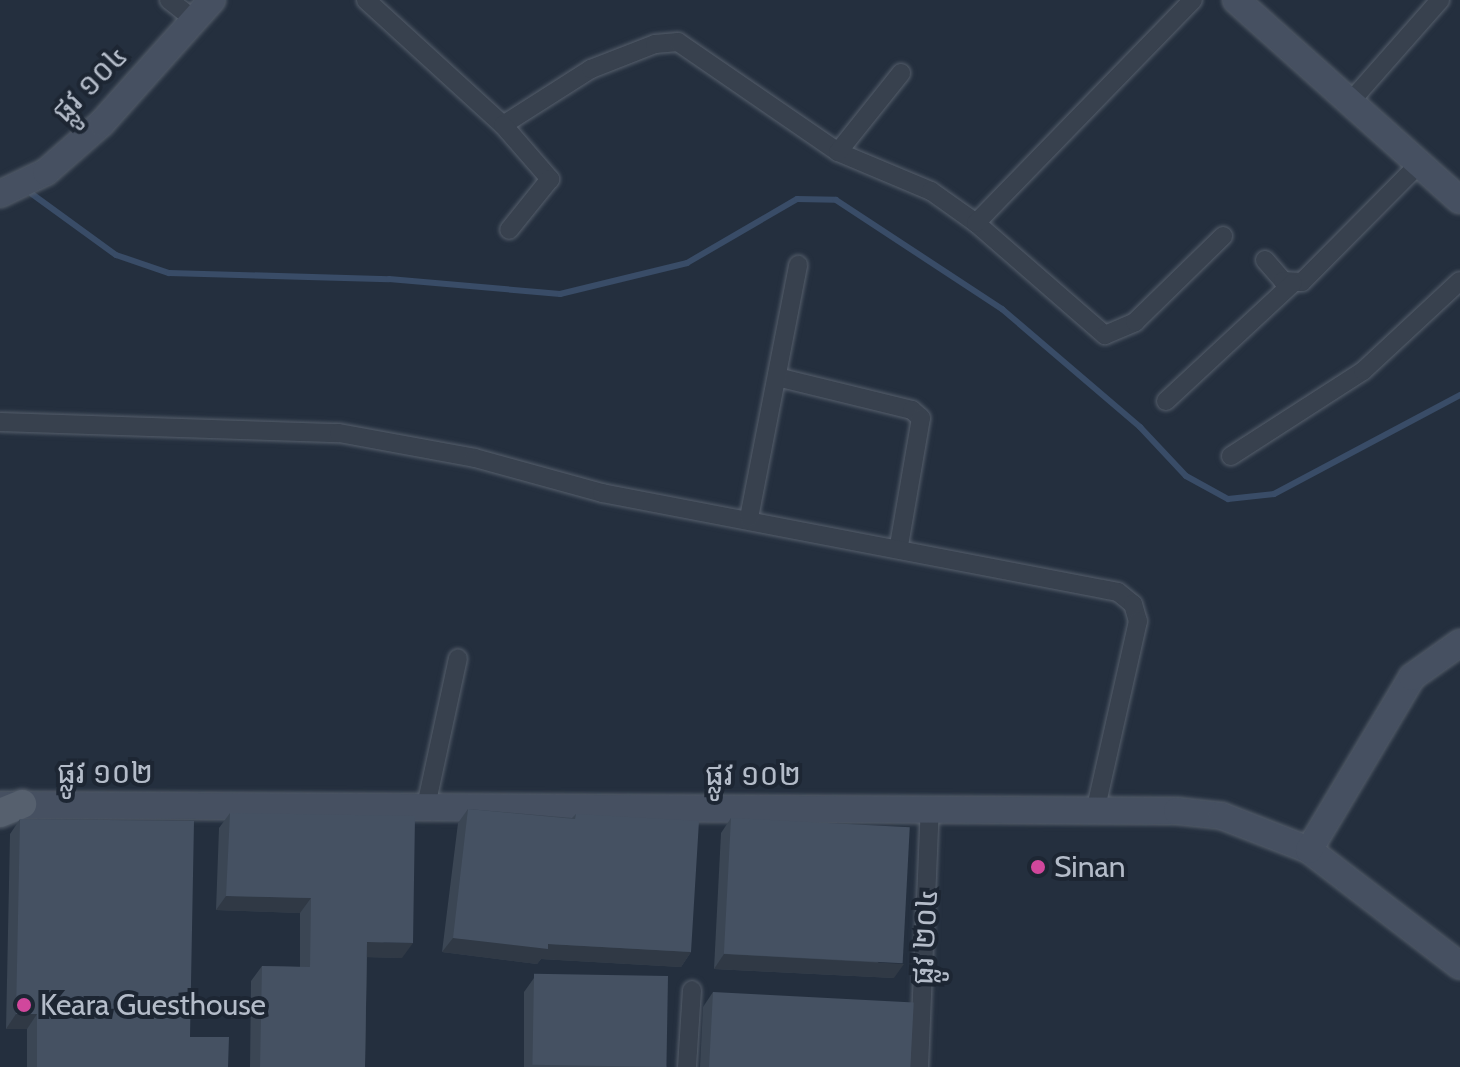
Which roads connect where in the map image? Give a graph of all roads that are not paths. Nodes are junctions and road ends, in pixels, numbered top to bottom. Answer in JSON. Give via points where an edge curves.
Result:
{"nodes":[{"id":1,"x":169,"y":0,"type":"edge"},
{"id":2,"x":212,"y":0,"type":"edge"},
{"id":3,"x":366,"y":0,"type":"edge"},
{"id":4,"x":1193,"y":0,"type":"edge"},
{"id":5,"x":1236,"y":0,"type":"edge"},
{"id":6,"x":1440,"y":0,"type":"edge"},
{"id":7,"x":195,"y":20,"type":"junction"},
{"id":8,"x":901,"y":73,"type":"dead end"},
{"id":9,"x":1351,"y":101,"type":"junction"},
{"id":10,"x":503,"y":125,"type":"junction"},
{"id":11,"x":838,"y":152,"type":"junction"},
{"id":12,"x":1419,"y":164,"type":"junction"},
{"id":13,"x":0,"y":194,"type":"edge"},
{"id":14,"x":1460,"y":200,"type":"edge"},
{"id":15,"x":976,"y":223,"type":"junction"},
{"id":16,"x":509,"y":230,"type":"dead end"},
{"id":17,"x":1223,"y":236,"type":"dead end"},
{"id":18,"x":1265,"y":260,"type":"dead end"},
{"id":19,"x":798,"y":265,"type":"dead end"},
{"id":20,"x":1460,"y":281,"type":"edge"},
{"id":21,"x":1293,"y":283,"type":"junction"},
{"id":22,"x":777,"y":377,"type":"junction"},
{"id":23,"x":1166,"y":401,"type":"dead end"},
{"id":24,"x":0,"y":422,"type":"edge"},
{"id":25,"x":1231,"y":456,"type":"dead end"},
{"id":26,"x":749,"y":518,"type":"junction"},
{"id":27,"x":899,"y":546,"type":"junction"},
{"id":28,"x":1460,"y":643,"type":"edge"},
{"id":29,"x":458,"y":658,"type":"dead end"},
{"id":30,"x":426,"y":806,"type":"junction"},
{"id":31,"x":930,"y":807,"type":"junction"},
{"id":32,"x":1096,"y":807,"type":"junction"},
{"id":33,"x":7,"y":808,"type":"edge"},
{"id":34,"x":1309,"y":850,"type":"junction"},
{"id":35,"x":1460,"y":966,"type":"edge"},
{"id":36,"x":692,"y":990,"type":"dead end"},
{"id":37,"x":687,"y":1067,"type":"edge"},
{"id":38,"x":919,"y":1067,"type":"edge"}],
"edges":[{"from":1,"to":7,"type":"street"},
{"from":2,"to":7,"type":"street","name":"ផ្លូវ ១០៤"},
{"from":3,"to":10,"type":"street"},
{"from":4,"to":15,"type":"street"},
{"from":5,"to":9,"type":"street"},
{"from":6,"to":9,"type":"street"},
{"from":7,"to":13,"type":"street","name":"ផ្លូវ ១០៤","via":[[102,123],[46,172]]},
{"from":8,"to":11,"type":"street"},
{"from":9,"to":12,"type":"street"},
{"from":10,"to":11,"type":"street","via":[[591,69],[664,41],[678,42]]},
{"from":10,"to":16,"type":"street","via":[[550,179]]},
{"from":11,"to":15,"type":"street","via":[[907,177]]},
{"from":12,"to":14,"type":"street"},
{"from":12,"to":21,"type":"street","via":[[1333,256]]},
{"from":15,"to":17,"type":"street","via":[[1105,335],[1135,322]]},
{"from":18,"to":21,"type":"street","via":[[1283,281]]},
{"from":19,"to":22,"type":"street"},
{"from":20,"to":25,"type":"street","via":[[1363,371]]},
{"from":21,"to":23,"type":"street"},
{"from":22,"to":26,"type":"street"},
{"from":22,"to":27,"type":"street","via":[[912,410],[921,418]]},
{"from":24,"to":26,"type":"street","via":[[339,433],[475,458],[602,493]]},
{"from":26,"to":27,"type":"street"},
{"from":27,"to":32,"type":"street","via":[[1118,592],[1133,604],[1138,621]]},
{"from":28,"to":34,"type":"street","via":[[1412,677]]},
{"from":29,"to":30,"type":"street"},
{"from":30,"to":31,"type":"street","name":"ផ្លូវ ១០២"},
{"from":30,"to":33,"type":"street","name":"ផ្លូវ ១០២"},
{"from":31,"to":32,"type":"street","name":"ផ្លូវ ១០២"},
{"from":31,"to":38,"type":"street","name":"ផ្លូវ ២០៤"},
{"from":32,"to":34,"type":"street","name":"ផ្លូវ ១០២","via":[[1222,816]]},
{"from":34,"to":35,"type":"street","name":"ផ្លូវ ១០២"},
{"from":36,"to":37,"type":"street"}]}
